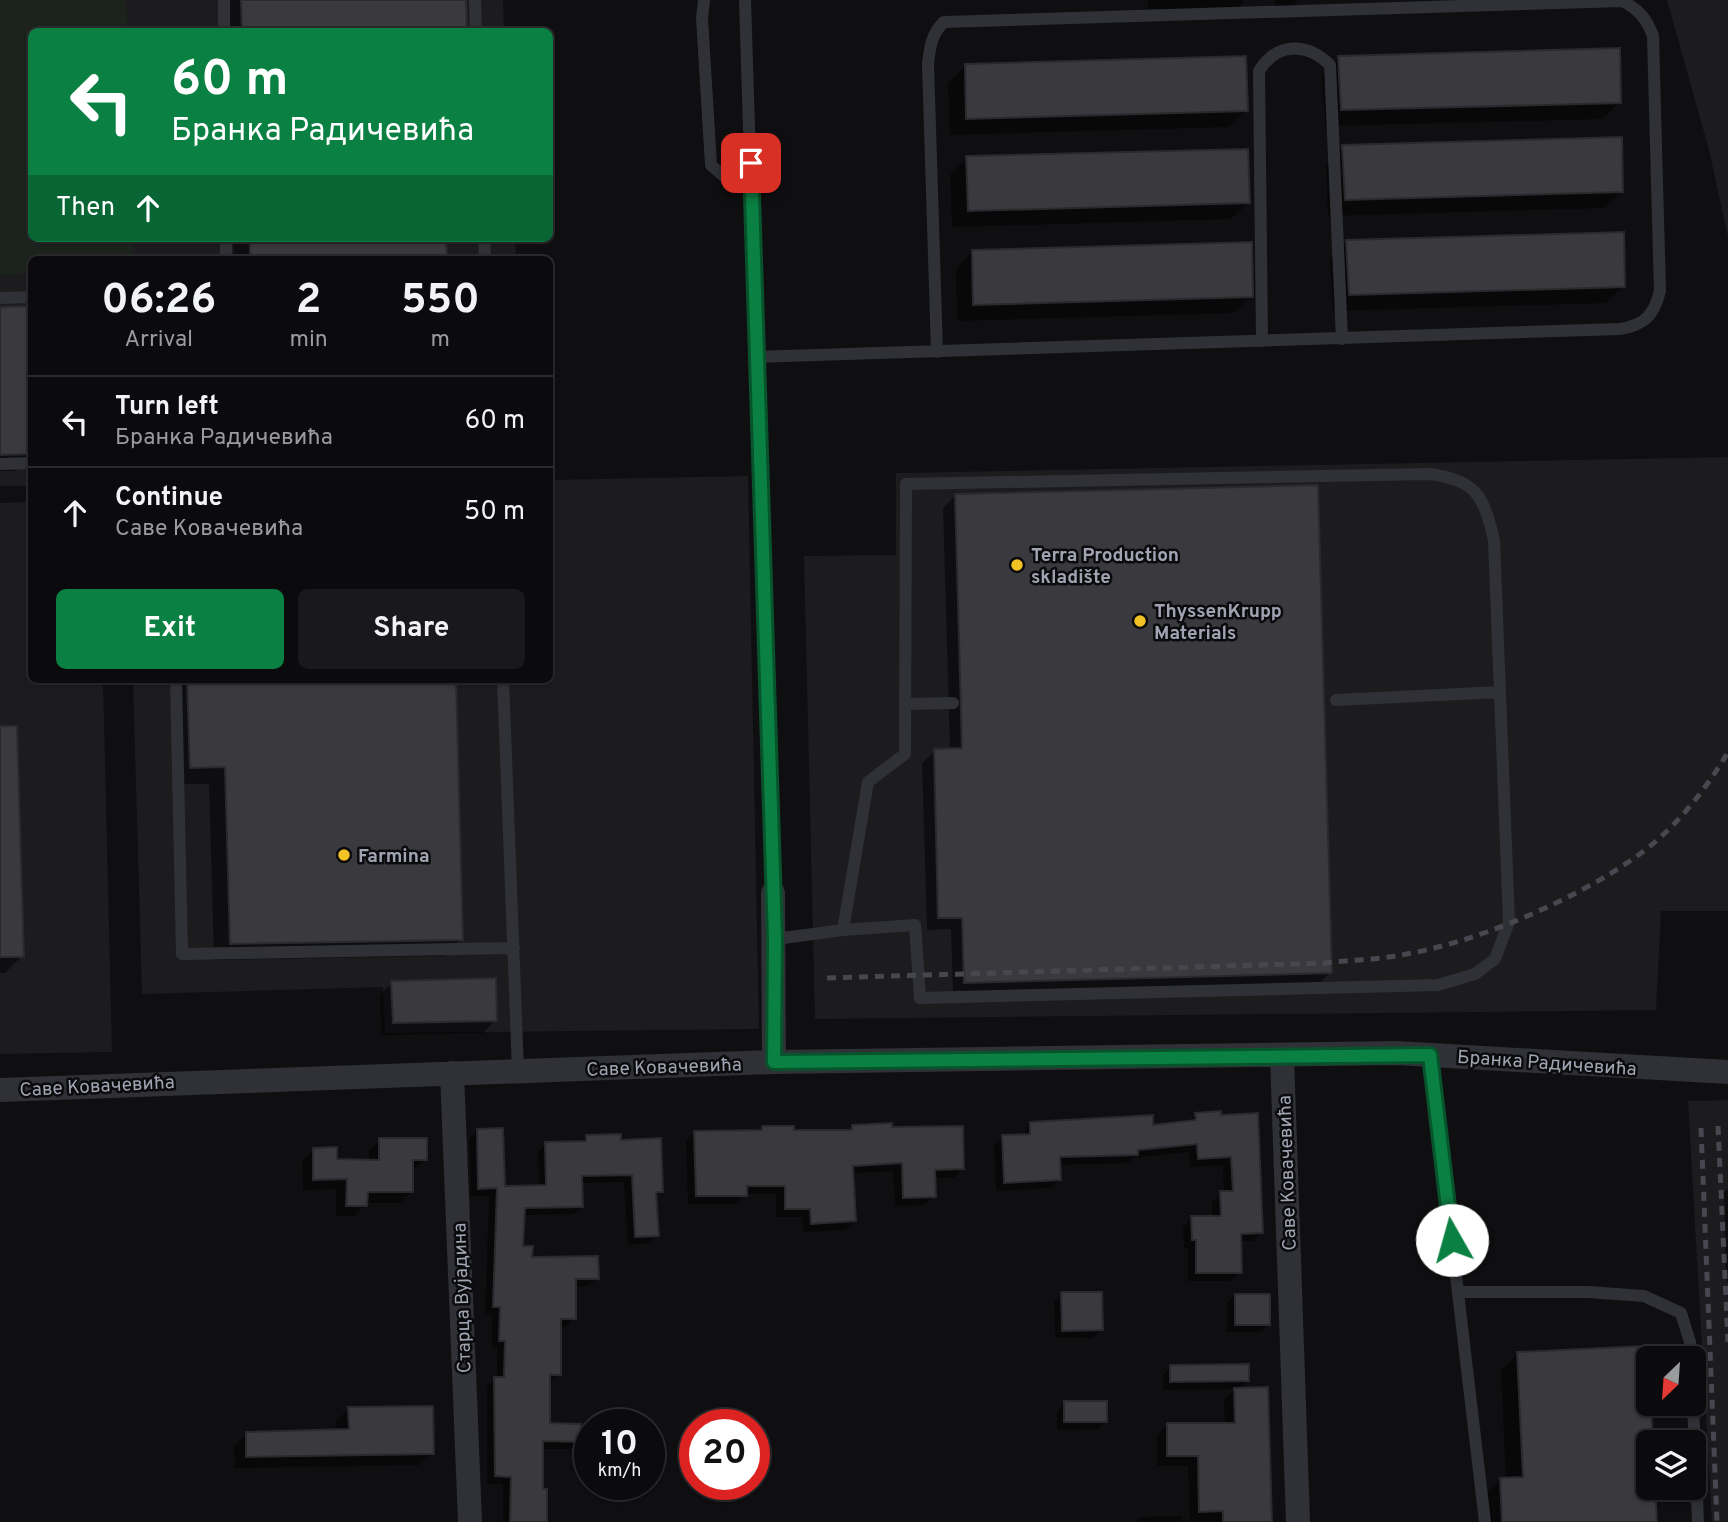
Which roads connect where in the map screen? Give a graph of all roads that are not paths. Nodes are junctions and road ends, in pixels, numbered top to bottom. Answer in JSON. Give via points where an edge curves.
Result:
{"nodes":[{"id":1,"x":224,"y":0,"type":"edge"},
{"id":2,"x":475,"y":0,"type":"edge"},
{"id":3,"x":704,"y":0,"type":"edge"},
{"id":4,"x":745,"y":0,"type":"edge"},
{"id":5,"x":224,"y":28,"type":"edge"},
{"id":6,"x":476,"y":28,"type":"edge"},
{"id":7,"x":751,"y":187,"type":"junction"},
{"id":8,"x":28,"y":297,"type":"edge"},
{"id":9,"x":0,"y":298,"type":"edge"},
{"id":10,"x":1342,"y":339,"type":"junction"},
{"id":11,"x":1262,"y":341,"type":"junction"},
{"id":12,"x":937,"y":352,"type":"junction"},
{"id":13,"x":757,"y":357,"type":"junction"},
{"id":14,"x":28,"y":463,"type":"edge"},
{"id":15,"x":0,"y":464,"type":"edge"},
{"id":16,"x":176,"y":683,"type":"edge"},
{"id":17,"x":503,"y":683,"type":"edge"},
{"id":18,"x":1500,"y":692,"type":"junction"},
{"id":19,"x":1336,"y":700,"type":"dead end"},
{"id":20,"x":907,"y":704,"type":"junction"},
{"id":21,"x":953,"y":704,"type":"dead end"},
{"id":22,"x":773,"y":892,"type":"joint"},
{"id":23,"x":843,"y":930,"type":"junction"},
{"id":24,"x":775,"y":939,"type":"junction"},
{"id":25,"x":514,"y":948,"type":"junction"},
{"id":26,"x":1430,"y":1055,"type":"junction"},
{"id":27,"x":1282,"y":1056,"type":"junction"},
{"id":28,"x":774,"y":1062,"type":"junction"},
{"id":29,"x":518,"y":1071,"type":"junction"},
{"id":30,"x":1728,"y":1072,"type":"edge"},
{"id":31,"x":453,"y":1073,"type":"junction"},
{"id":32,"x":0,"y":1090,"type":"edge"},
{"id":33,"x":1458,"y":1292,"type":"junction"},
{"id":34,"x":1690,"y":1346,"type":"edge"},
{"id":35,"x":1693,"y":1416,"type":"edge"},
{"id":36,"x":470,"y":1522,"type":"edge"},
{"id":37,"x":1298,"y":1522,"type":"edge"},
{"id":38,"x":1485,"y":1522,"type":"edge"},
{"id":39,"x":1698,"y":1522,"type":"edge"}],
"edges":[{"from":1,"to":5,"type":"lane"},
{"from":2,"to":6,"type":"lane"},
{"from":3,"to":7,"type":"lane","via":[[710,165],[727,179]]},
{"from":4,"to":7,"type":"lane"},
{"from":7,"to":13,"type":"lane"},
{"from":8,"to":9,"type":"lane"},
{"from":10,"to":11,"type":"lane"},
{"from":10,"to":11,"type":"lane","via":[[1331,65],[1303,47],[1273,54],[1259,71]]},
{"from":10,"to":12,"type":"lane","via":[[1620,330],[1647,320],[1656,309],[1660,291],[1653,36],[1648,21],[1636,8],[1623,1],[944,22],[931,42],[928,64]]},
{"from":11,"to":12,"type":"lane"},
{"from":12,"to":13,"type":"lane"},
{"from":13,"to":22,"type":"lane"},
{"from":14,"to":15,"type":"lane"},
{"from":16,"to":25,"type":"lane","via":[[182,954]]},
{"from":17,"to":25,"type":"lane"},
{"from":18,"to":19,"type":"lane"},
{"from":18,"to":20,"type":"lane","via":[[1494,540],[1476,489],[1457,478],[1430,474],[906,484]]},
{"from":18,"to":23,"type":"lane","via":[[1509,922],[1495,959],[1475,974],[1438,985],[920,998],[915,925]]},
{"from":20,"to":21,"type":"lane"},
{"from":20,"to":23,"type":"lane","via":[[905,754],[868,782]]},
{"from":22,"to":24,"type":"street"},
{"from":23,"to":24,"type":"lane"},
{"from":24,"to":28,"type":"street"},
{"from":25,"to":29,"type":"lane"},
{"from":26,"to":27,"type":"street","name":"Бранка Радичевића"},
{"from":26,"to":30,"type":"street","name":"Бранка Радичевића"},
{"from":26,"to":33,"type":"lane"},
{"from":27,"to":28,"type":"street","name":"Саве Ковачевића"},
{"from":27,"to":37,"type":"street","name":"Саве Ковачевића"},
{"from":28,"to":29,"type":"street","name":"Саве Ковачевића"},
{"from":29,"to":31,"type":"street","name":"Саве Ковачевића"},
{"from":31,"to":32,"type":"street","name":"Саве Ковачевића"},
{"from":31,"to":36,"type":"street","name":"Старца Вујадина"},
{"from":33,"to":34,"type":"lane","via":[[1644,1296],[1681,1313]]},
{"from":33,"to":38,"type":"lane"},
{"from":35,"to":39,"type":"lane"}]}
